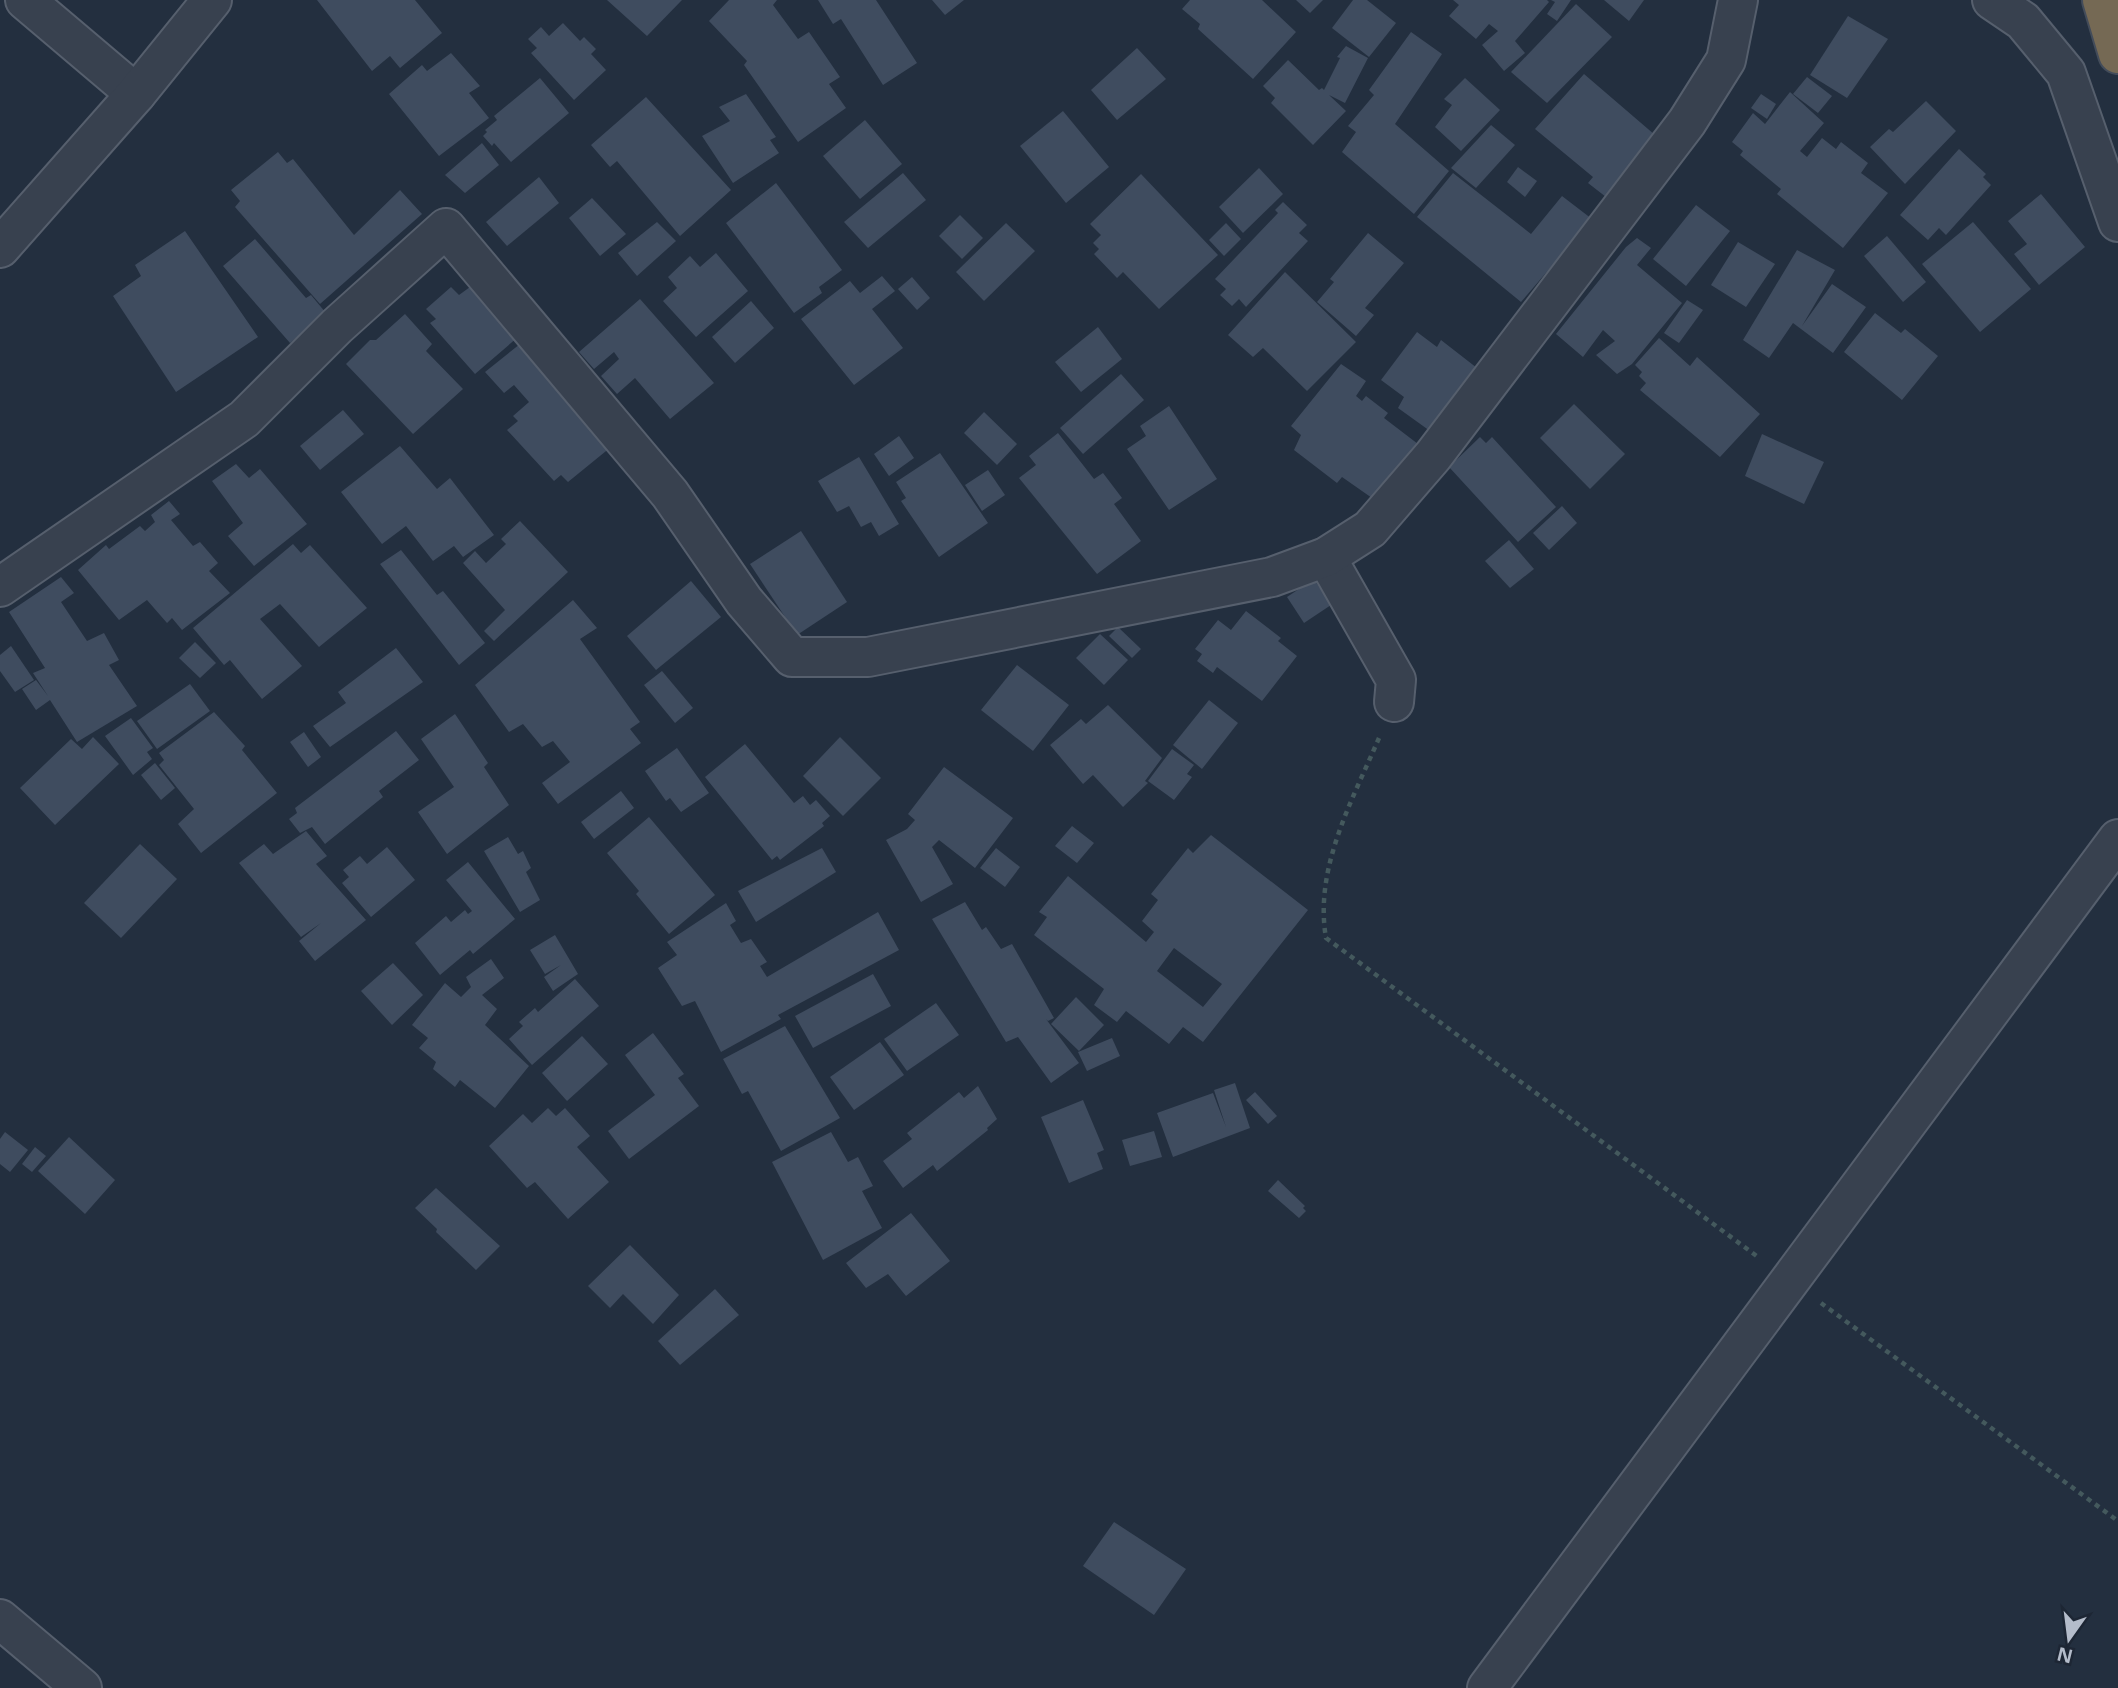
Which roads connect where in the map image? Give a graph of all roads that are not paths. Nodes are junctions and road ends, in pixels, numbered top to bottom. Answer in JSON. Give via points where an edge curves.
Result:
{"nodes":[{"id":1,"x":25,"y":0,"type":"edge"},
{"id":2,"x":212,"y":0,"type":"edge"},
{"id":3,"x":1738,"y":0,"type":"edge"},
{"id":4,"x":1992,"y":0,"type":"edge"},
{"id":5,"x":2102,"y":0,"type":"edge"},
{"id":6,"x":2118,"y":54,"type":"edge"},
{"id":7,"x":136,"y":94,"type":"junction"},
{"id":8,"x":2118,"y":222,"type":"edge"},
{"id":9,"x":0,"y":248,"type":"edge"},
{"id":10,"x":1326,"y":558,"type":"junction"},
{"id":11,"x":0,"y":587,"type":"edge"},
{"id":12,"x":1394,"y":702,"type":"road end"},
{"id":13,"x":2118,"y":839,"type":"edge"},
{"id":14,"x":0,"y":1619,"type":"edge"},
{"id":15,"x":82,"y":1688,"type":"edge"},
{"id":16,"x":1487,"y":1688,"type":"edge"}],
"edges":[{"from":1,"to":7,"type":"street"},
{"from":2,"to":7,"type":"street"},
{"from":3,"to":10,"type":"street","via":[[1726,60],[1687,122],[1399,498],[1370,529]]},
{"from":4,"to":8,"type":"street","via":[[2023,21],[2066,73]]},
{"from":5,"to":6,"type":"highway"},
{"from":7,"to":9,"type":"street"},
{"from":10,"to":11,"type":"street","via":[[1272,577],[1132,608],[1029,623],[868,657],[792,657],[744,601],[670,494],[446,228],[337,326],[244,419]]},
{"from":10,"to":12,"type":"street","via":[[1396,680]]},
{"from":13,"to":16,"type":"street"},
{"from":14,"to":15,"type":"street"}]}
